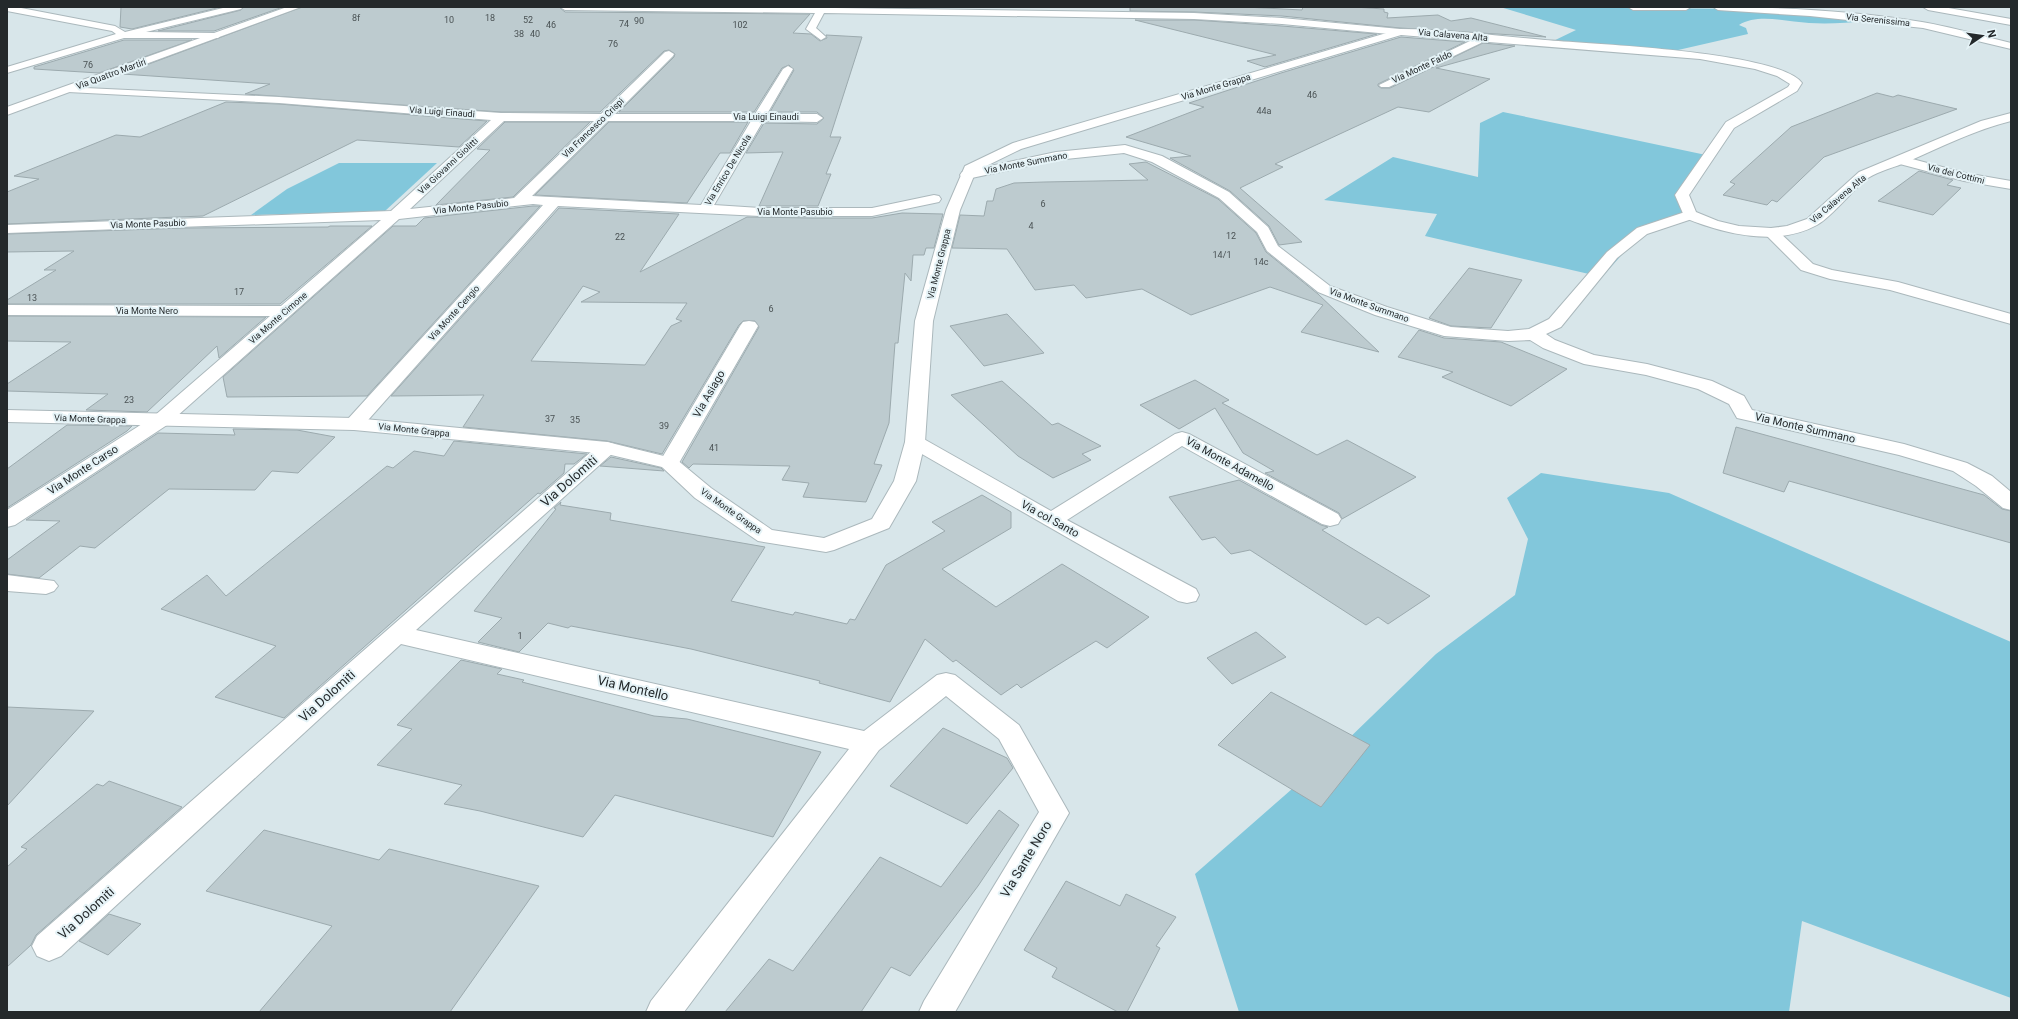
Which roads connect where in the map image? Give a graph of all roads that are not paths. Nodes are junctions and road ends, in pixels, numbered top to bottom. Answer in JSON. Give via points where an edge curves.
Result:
{"nodes":[{"id":1,"x":238,"y":7,"type":"edge"},
{"id":2,"x":296,"y":7,"type":"edge"},
{"id":3,"x":565,"y":7,"type":"edge"},
{"id":4,"x":1633,"y":7,"type":"edge"},
{"id":5,"x":1686,"y":7,"type":"edge"},
{"id":6,"x":1718,"y":7,"type":"edge"},
{"id":7,"x":1928,"y":7,"type":"edge"},
{"id":8,"x":7,"y":8,"type":"edge"},
{"id":9,"x":820,"y":9,"type":"edge"},
{"id":10,"x":900,"y":9,"type":"edge"},
{"id":11,"x":2011,"y":22,"type":"edge"},
{"id":12,"x":1400,"y":32,"type":"junction"},
{"id":13,"x":123,"y":35,"type":"junction"},
{"id":14,"x":215,"y":36,"type":"junction"},
{"id":15,"x":821,"y":36,"type":"dead end"},
{"id":16,"x":1477,"y":37,"type":"junction"},
{"id":17,"x":2011,"y":46,"type":"edge"},
{"id":18,"x":669,"y":54,"type":"dead end"},
{"id":19,"x":7,"y":64,"type":"edge"},
{"id":20,"x":23,"y":65,"type":"junction"},
{"id":21,"x":788,"y":69,"type":"dead end"},
{"id":22,"x":7,"y":70,"type":"edge"},
{"id":23,"x":1385,"y":85,"type":"dead end"},
{"id":24,"x":68,"y":89,"type":"junction"},
{"id":25,"x":7,"y":111,"type":"edge"},
{"id":26,"x":501,"y":117,"type":"junction"},
{"id":27,"x":604,"y":117,"type":"junction"},
{"id":28,"x":759,"y":118,"type":"junction"},
{"id":29,"x":817,"y":118,"type":"dead end"},
{"id":30,"x":2011,"y":118,"type":"edge"},
{"id":31,"x":1901,"y":160,"type":"junction"},
{"id":32,"x":967,"y":175,"type":"junction"},
{"id":33,"x":2011,"y":185,"type":"edge"},
{"id":34,"x":934,"y":199,"type":"dead end"},
{"id":35,"x":554,"y":201,"type":"junction"},
{"id":36,"x":518,"y":202,"type":"junction"},
{"id":37,"x":705,"y":209,"type":"junction"},
{"id":38,"x":395,"y":215,"type":"junction"},
{"id":39,"x":1690,"y":215,"type":"junction"},
{"id":40,"x":7,"y":229,"type":"edge"},
{"id":41,"x":1771,"y":232,"type":"junction"},
{"id":42,"x":7,"y":310,"type":"edge"},
{"id":43,"x":286,"y":311,"type":"junction"},
{"id":44,"x":2011,"y":319,"type":"edge"},
{"id":45,"x":749,"y":326,"type":"dead end"},
{"id":46,"x":1532,"y":334,"type":"junction"},
{"id":47,"x":7,"y":416,"type":"edge"},
{"id":48,"x":160,"y":421,"type":"junction"},
{"id":49,"x":354,"y":424,"type":"junction"},
{"id":50,"x":915,"y":442,"type":"junction"},
{"id":51,"x":607,"y":448,"type":"junction"},
{"id":52,"x":669,"y":463,"type":"junction"},
{"id":53,"x":2011,"y":503,"type":"edge"},
{"id":54,"x":1330,"y":519,"type":"dead end"},
{"id":55,"x":7,"y":520,"type":"edge"},
{"id":56,"x":1051,"y":520,"type":"junction"},
{"id":57,"x":7,"y":583,"type":"edge"},
{"id":58,"x":46,"y":586,"type":"dead end"},
{"id":59,"x":1187,"y":595,"type":"dead end"},
{"id":60,"x":396,"y":634,"type":"junction"},
{"id":61,"x":869,"y":743,"type":"junction"},
{"id":62,"x":49,"y":946,"type":"dead end"},
{"id":63,"x":663,"y":1012,"type":"edge"},
{"id":64,"x":936,"y":1012,"type":"edge"}],
"edges":[{"from":1,"to":13,"type":"street"},
{"from":2,"to":14,"type":"street","name":"Via Quattro Martiri"},
{"from":3,"to":9,"type":"street","name":"Via Calavena Alta"},
{"from":4,"to":5,"type":"street"},
{"from":6,"to":17,"type":"street","name":"Via Serenissima","via":[[1903,23],[1951,31]]},
{"from":7,"to":11,"type":"street"},
{"from":8,"to":13,"type":"street","via":[[115,29]]},
{"from":9,"to":10,"type":"street","name":"Via Calavena Alta"},
{"from":9,"to":15,"type":"street","via":[[811,29]]},
{"from":10,"to":12,"type":"street","name":"Via Calavena Alta","via":[[1194,16]]},
{"from":12,"to":16,"type":"street","name":"Via Calavena Alta"},
{"from":12,"to":32,"type":"street","name":"Via Monte Grappa","via":[[1017,146],[970,169]]},
{"from":13,"to":14,"type":"street","name":"Via Quattro Martiri"},
{"from":13,"to":20,"type":"street","name":"Via Quattro Martiri"},
{"from":14,"to":24,"type":"street","name":"Via Quattro Martiri"},
{"from":16,"to":23,"type":"street","name":"Via Monte Faldo","via":[[1477,41]]},
{"from":16,"to":39,"type":"street","name":"Via Calavena Alta","via":[[1729,60],[1768,68],[1789,76],[1796,83],[1793,89],[1730,125],[1682,195]]},
{"from":18,"to":27,"type":"street","name":"Via Francesco Crispi"},
{"from":19,"to":20,"type":"street"},
{"from":20,"to":22,"type":"street","name":"Via Quattro Martiri"},
{"from":21,"to":28,"type":"street","name":"Via Enrico De Nicola"},
{"from":24,"to":25,"type":"street","name":"Via Quattro Martiri"},
{"from":24,"to":26,"type":"street","name":"Via Luigi Einaudi","via":[[279,100]]},
{"from":26,"to":27,"type":"street","name":"Via Luigi Einaudi"},
{"from":26,"to":38,"type":"street","name":"Via Giovanni Giolitti"},
{"from":27,"to":28,"type":"street","name":"Via Luigi Einaudi"},
{"from":27,"to":36,"type":"street","name":"Via Francesco Crispi"},
{"from":28,"to":29,"type":"street","name":"Via Luigi Einaudi"},
{"from":28,"to":37,"type":"street","name":"Via Enrico De Nicola"},
{"from":30,"to":31,"type":"street","name":"Via Calavena Alta","via":[[1985,124]]},
{"from":31,"to":33,"type":"street","name":"Via dei Cottimi","via":[[1964,177]]},
{"from":31,"to":41,"type":"street","name":"Via Calavena Alta","via":[[1864,175],[1812,222],[1789,230]]},
{"from":32,"to":46,"type":"street","name":"Via Monte Summano","via":[[1056,156],[1125,149],[1157,159],[1224,195],[1263,230],[1272,248],[1324,289],[1381,311],[1450,332],[1508,336]]},
{"from":32,"to":50,"type":"street","name":"Via Monte Grappa","via":[[952,210],[924,321]]},
{"from":34,"to":37,"type":"street","name":"Via Monte Pasubio","via":[[872,212],[760,212]]},
{"from":35,"to":36,"type":"street","name":"Via Monte Pasubio"},
{"from":35,"to":37,"type":"street","name":"Via Monte Pasubio"},
{"from":35,"to":49,"type":"street","name":"Via Monte Cengio"},
{"from":36,"to":38,"type":"street","name":"Via Monte Pasubio"},
{"from":38,"to":40,"type":"street","name":"Via Monte Pasubio"},
{"from":38,"to":43,"type":"street","name":"Via Monte Cimone"},
{"from":39,"to":41,"type":"street","name":"Via Calavena Alta","via":[[1714,225]]},
{"from":39,"to":46,"type":"street","name":"Via Monte Summano","via":[[1642,231],[1612,255],[1554,323]]},
{"from":41,"to":44,"type":"street","via":[[1807,267],[1830,274],[1892,285]]},
{"from":42,"to":43,"type":"street","name":"Via Monte Nero"},
{"from":43,"to":48,"type":"street","name":"Via Monte Cimone"},
{"from":45,"to":52,"type":"street","name":"Via Asiago"},
{"from":46,"to":53,"type":"street","name":"Via Monte Summano","via":[[1549,344],[1590,360],[1705,384],[1737,400],[1744,414],[1904,450],[1960,467],[1984,481]]},
{"from":47,"to":48,"type":"street","name":"Via Monte Grappa"},
{"from":48,"to":49,"type":"street","name":"Via Monte Grappa"},
{"from":48,"to":55,"type":"street","name":"Via Monte Carso"},
{"from":49,"to":51,"type":"street","name":"Via Monte Grappa"},
{"from":50,"to":52,"type":"street","name":"Via Monte Grappa","via":[[906,481],[881,523],[826,545],[766,536],[703,493]]},
{"from":50,"to":56,"type":"street","name":"Via col Santo"},
{"from":51,"to":52,"type":"street","name":"Via Monte Grappa"},
{"from":51,"to":60,"type":"street","name":"Via Dolomiti"},
{"from":54,"to":56,"type":"street","name":"Via Monte Adamello","via":[[1182,438]]},
{"from":56,"to":59,"type":"street","name":"Via col Santo"},
{"from":57,"to":58,"type":"street"},
{"from":60,"to":61,"type":"street","name":"Via Montello"},
{"from":60,"to":62,"type":"street","name":"Via Dolomiti"},
{"from":61,"to":63,"type":"street"},
{"from":61,"to":64,"type":"street","name":"Via Sante Noro","via":[[946,682],[1009,732],[1054,813]]}]}
